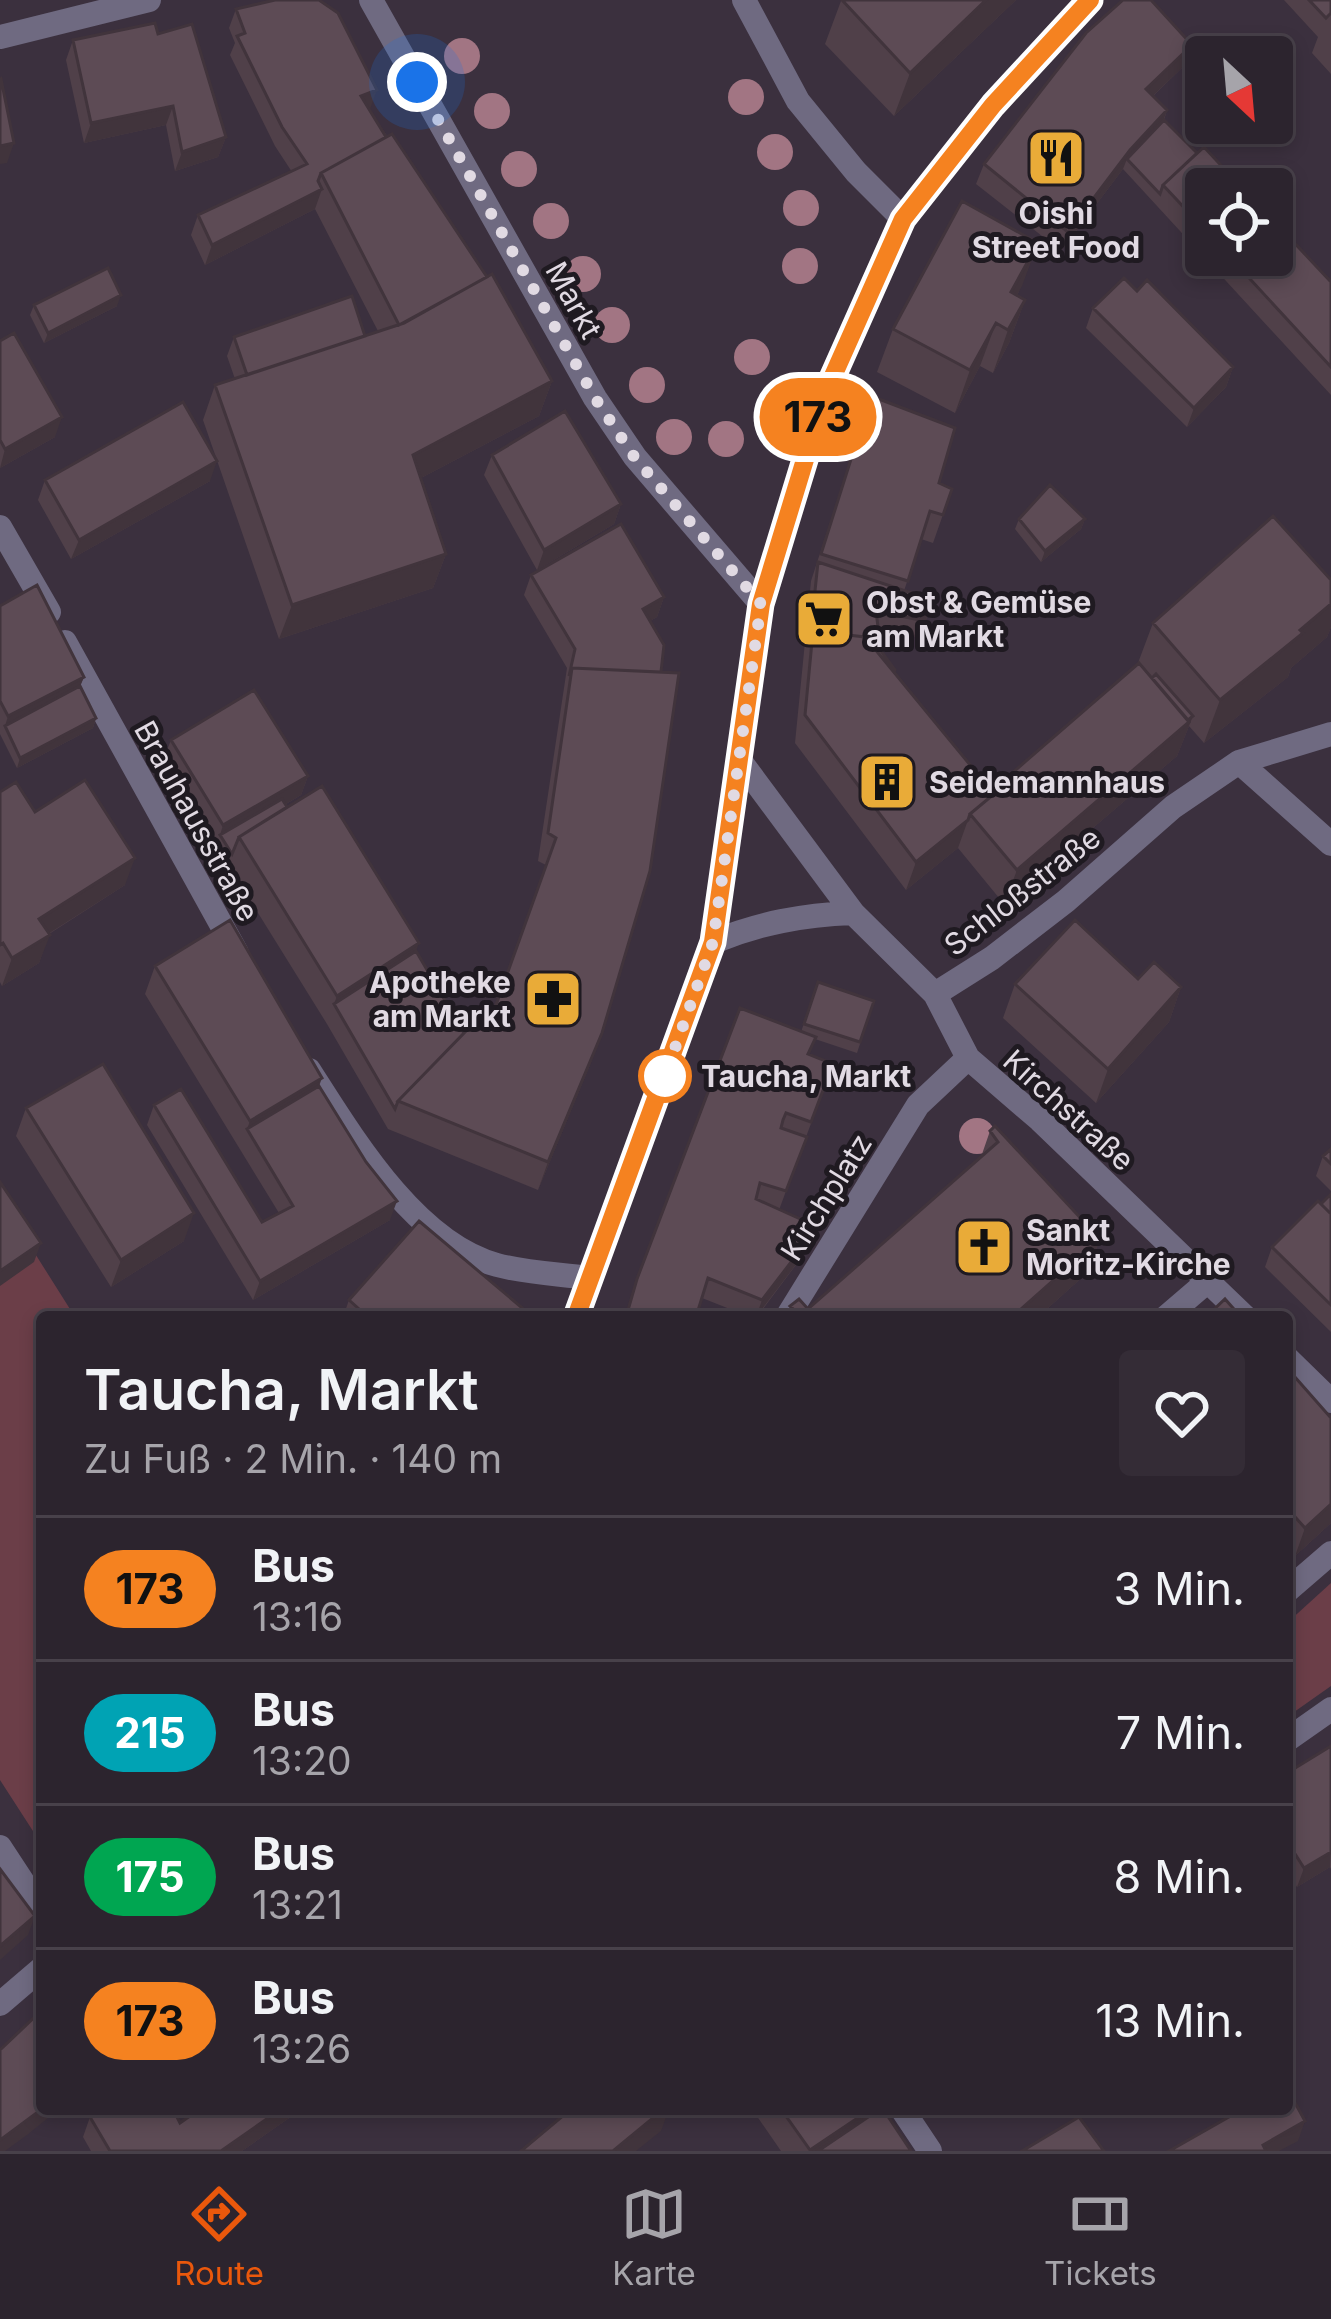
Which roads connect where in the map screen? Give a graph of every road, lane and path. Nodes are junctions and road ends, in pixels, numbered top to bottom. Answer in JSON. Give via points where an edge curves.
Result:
{"nodes":[{"id":1,"x":149,"y":0,"type":"edge"},
{"id":2,"x":371,"y":0,"type":"edge"},
{"id":3,"x":745,"y":0,"type":"edge"},
{"id":4,"x":1090,"y":0,"type":"edge"},
{"id":5,"x":0,"y":37,"type":"edge"},
{"id":6,"x":903,"y":219,"type":"junction"},
{"id":7,"x":0,"y":526,"type":"edge"},
{"id":8,"x":761,"y":604,"type":"junction"},
{"id":9,"x":1331,"y":734,"type":"edge"},
{"id":10,"x":741,"y":762,"type":"junction"},
{"id":11,"x":1239,"y":762,"type":"junction"},
{"id":12,"x":1331,"y":844,"type":"edge"},
{"id":13,"x":853,"y":913,"type":"junction"},
{"id":14,"x":713,"y":942,"type":"junction"},
{"id":15,"x":252,"y":980,"type":"edge"},
{"id":16,"x":935,"y":994,"type":"junction"},
{"id":17,"x":297,"y":1052,"type":"edge"},
{"id":18,"x":968,"y":1058,"type":"junction"},
{"id":19,"x":588,"y":1278,"type":"junction"},
{"id":20,"x":1208,"y":1281,"type":"junction"},
{"id":21,"x":578,"y":1311,"type":"edge"},
{"id":22,"x":791,"y":1311,"type":"edge"},
{"id":23,"x":1173,"y":1311,"type":"edge"},
{"id":24,"x":1239,"y":1311,"type":"edge"},
{"id":25,"x":1293,"y":1364,"type":"edge"},
{"id":26,"x":1331,"y":1401,"type":"edge"},
{"id":27,"x":1331,"y":1553,"type":"edge"},
{"id":28,"x":1293,"y":1586,"type":"edge"},
{"id":29,"x":1331,"y":1709,"type":"edge"},
{"id":30,"x":1293,"y":1735,"type":"edge"},
{"id":31,"x":0,"y":1846,"type":"edge"},
{"id":32,"x":36,"y":1902,"type":"edge"},
{"id":33,"x":36,"y":1973,"type":"edge"},
{"id":34,"x":0,"y":2004,"type":"edge"},
{"id":35,"x":906,"y":2115,"type":"edge"},
{"id":36,"x":931,"y":2151,"type":"edge"}],
"edges":[{"from":1,"to":5,"type":"street"},
{"from":2,"to":8,"type":"street","name":"Markt","via":[[595,398],[635,458]]},
{"from":3,"to":6,"type":"street","via":[[798,101]]},
{"from":4,"to":6,"type":"street"},
{"from":6,"to":8,"type":"street","via":[[825,394]]},
{"from":7,"to":15,"type":"street","name":"Brauhausstraße"},
{"from":8,"to":10,"type":"street"},
{"from":9,"to":11,"type":"street","name":"Schloßstraße"},
{"from":10,"to":13,"type":"street","name":"Kirchstraße"},
{"from":10,"to":14,"type":"street"},
{"from":11,"to":12,"type":"street"},
{"from":11,"to":16,"type":"street","name":"Schloßstraße"},
{"from":13,"to":14,"type":"street","via":[[760,923]]},
{"from":13,"to":16,"type":"street","name":"Kirchstraße"},
{"from":14,"to":19,"type":"street"},
{"from":16,"to":18,"type":"street","name":"Kirchstraße"},
{"from":17,"to":19,"type":"street","via":[[354,1140],[453,1246],[496,1265]]},
{"from":18,"to":20,"type":"street","name":"Kirchstraße"},
{"from":18,"to":22,"type":"street","name":"Kirchplatz","via":[[918,1105]]},
{"from":19,"to":21,"type":"street"},
{"from":20,"to":23,"type":"street"},
{"from":20,"to":24,"type":"street","name":"Kirchstraße"},
{"from":25,"to":26,"type":"street"},
{"from":27,"to":28,"type":"street"},
{"from":29,"to":30,"type":"street"},
{"from":31,"to":32,"type":"street"},
{"from":33,"to":34,"type":"street"},
{"from":35,"to":36,"type":"street"}]}
